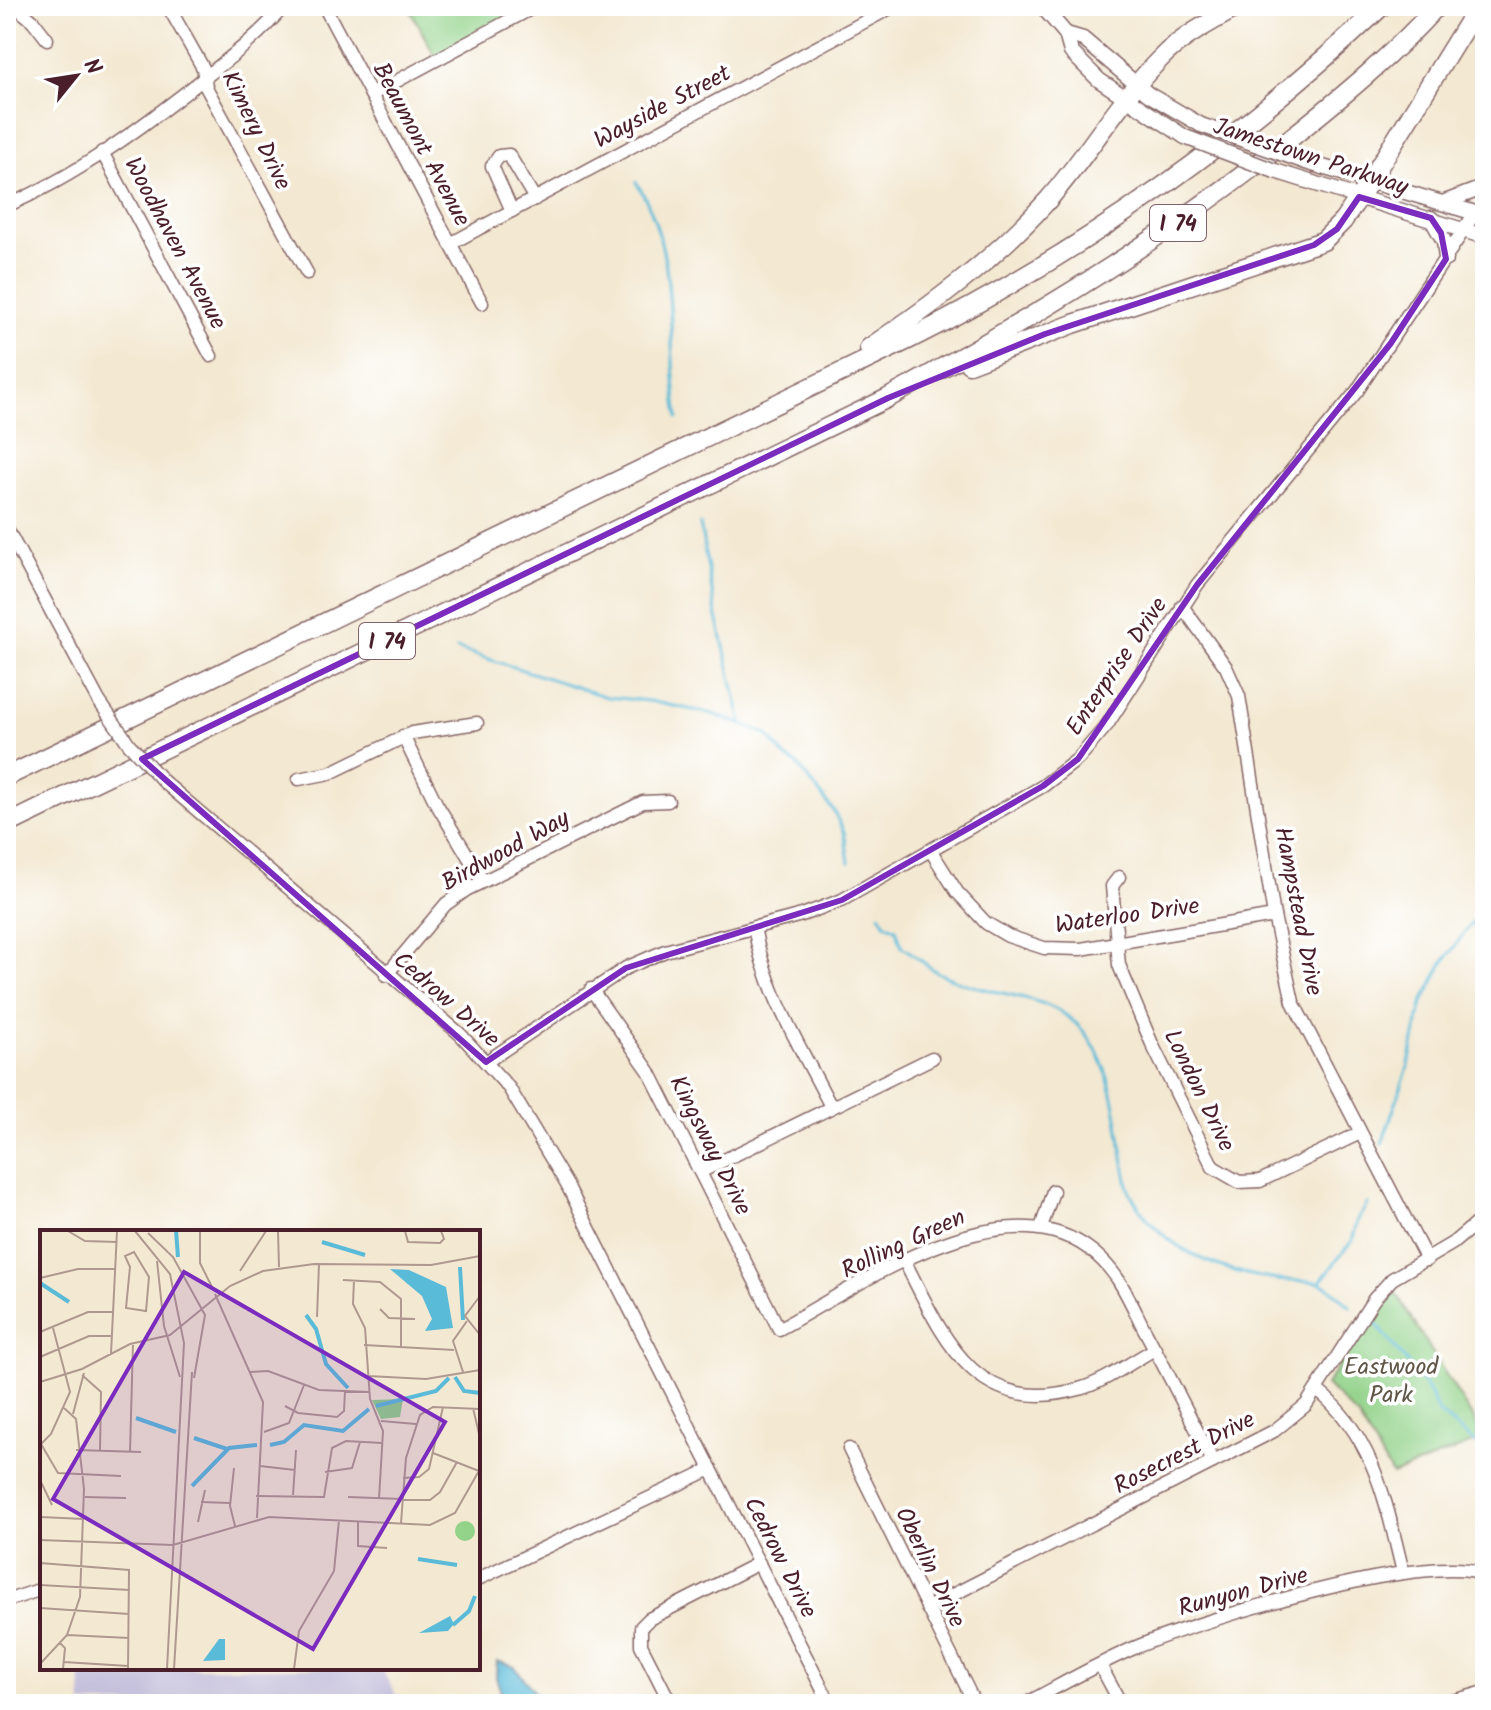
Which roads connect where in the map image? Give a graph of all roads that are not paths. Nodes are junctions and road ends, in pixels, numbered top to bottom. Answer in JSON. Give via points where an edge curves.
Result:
{"nodes":[{"id":1,"x":15,"y":6,"type":"edge"},
{"id":2,"x":168,"y":6,"type":"edge"},
{"id":3,"x":284,"y":6,"type":"edge"},
{"id":4,"x":324,"y":6,"type":"edge"},
{"id":5,"x":536,"y":6,"type":"edge"},
{"id":6,"x":894,"y":6,"type":"edge"},
{"id":7,"x":1042,"y":6,"type":"edge"},
{"id":8,"x":1239,"y":6,"type":"edge"},
{"id":9,"x":1382,"y":6,"type":"edge"},
{"id":10,"x":1437,"y":6,"type":"edge"},
{"id":11,"x":1478,"y":6,"type":"edge"},
{"id":12,"x":47,"y":39,"type":"dead end"},
{"id":13,"x":205,"y":77,"type":"junction"},
{"id":14,"x":1130,"y":92,"type":"junction"},
{"id":15,"x":371,"y":95,"type":"junction"},
{"id":16,"x":102,"y":152,"type":"junction"},
{"id":17,"x":1370,"y":181,"type":"junction"},
{"id":18,"x":1485,"y":187,"type":"edge"},
{"id":19,"x":1359,"y":197,"type":"junction"},
{"id":20,"x":535,"y":199,"type":"junction"},
{"id":21,"x":1445,"y":202,"type":"junction"},
{"id":22,"x":6,"y":206,"type":"edge"},
{"id":23,"x":512,"y":211,"type":"junction"},
{"id":24,"x":1480,"y":214,"type":"edge"},
{"id":25,"x":1431,"y":218,"type":"junction"},
{"id":26,"x":1464,"y":230,"type":"junction"},
{"id":27,"x":1485,"y":237,"type":"edge"},
{"id":28,"x":450,"y":244,"type":"junction"},
{"id":29,"x":1446,"y":259,"type":"junction"},
{"id":30,"x":307,"y":273,"type":"dead end"},
{"id":31,"x":482,"y":303,"type":"dead end"},
{"id":32,"x":211,"y":356,"type":"dead end"},
{"id":33,"x":827,"y":377,"type":"junction"},
{"id":34,"x":888,"y":398,"type":"junction"},
{"id":35,"x":6,"y":527,"type":"edge"},
{"id":36,"x":1182,"y":606,"type":"junction"},
{"id":37,"x":477,"y":723,"type":"dead end"},
{"id":38,"x":403,"y":736,"type":"junction"},
{"id":39,"x":6,"y":777,"type":"edge"},
{"id":40,"x":299,"y":779,"type":"dead end"},
{"id":41,"x":668,"y":801,"type":"dead end"},
{"id":42,"x":6,"y":825,"type":"edge"},
{"id":43,"x":931,"y":851,"type":"junction"},
{"id":44,"x":1119,"y":877,"type":"dead end"},
{"id":45,"x":483,"y":881,"type":"junction"},
{"id":46,"x":1274,"y":916,"type":"junction"},
{"id":47,"x":754,"y":927,"type":"junction"},
{"id":48,"x":1116,"y":943,"type":"junction"},
{"id":49,"x":386,"y":975,"type":"junction"},
{"id":50,"x":591,"y":989,"type":"junction"},
{"id":51,"x":932,"y":1058,"type":"dead end"},
{"id":52,"x":486,"y":1062,"type":"junction"},
{"id":53,"x":831,"y":1107,"type":"junction"},
{"id":54,"x":1360,"y":1133,"type":"junction"},
{"id":55,"x":700,"y":1172,"type":"junction"},
{"id":56,"x":1053,"y":1191,"type":"dead end"},
{"id":57,"x":1485,"y":1216,"type":"edge"},
{"id":58,"x":1041,"y":1228,"type":"junction"},
{"id":59,"x":1427,"y":1260,"type":"junction"},
{"id":60,"x":905,"y":1262,"type":"junction"},
{"id":61,"x":779,"y":1329,"type":"joint"},
{"id":62,"x":1155,"y":1349,"type":"junction"},
{"id":63,"x":1317,"y":1390,"type":"junction"},
{"id":64,"x":849,"y":1449,"type":"dead end"},
{"id":65,"x":1213,"y":1462,"type":"junction"},
{"id":66,"x":711,"y":1469,"type":"junction"},
{"id":67,"x":759,"y":1563,"type":"junction"},
{"id":68,"x":1403,"y":1572,"type":"junction"},
{"id":69,"x":1485,"y":1574,"type":"edge"},
{"id":70,"x":480,"y":1578,"type":"edge"},
{"id":71,"x":40,"y":1590,"type":"edge"},
{"id":72,"x":6,"y":1601,"type":"edge"},
{"id":73,"x":927,"y":1608,"type":"junction"},
{"id":74,"x":1100,"y":1665,"type":"junction"},
{"id":75,"x":1485,"y":1692,"type":"edge"},
{"id":76,"x":671,"y":1704,"type":"edge"},
{"id":77,"x":830,"y":1704,"type":"edge"},
{"id":78,"x":975,"y":1704,"type":"edge"},
{"id":79,"x":1025,"y":1704,"type":"edge"},
{"id":80,"x":1121,"y":1704,"type":"edge"},
{"id":81,"x":1442,"y":1704,"type":"edge"}],
"edges":[{"from":1,"to":12,"type":"street"},
{"from":2,"to":13,"type":"street","name":"Kimery Drive"},
{"from":3,"to":13,"type":"street"},
{"from":4,"to":15,"type":"street","name":"Beaumont Avenue"},
{"from":5,"to":15,"type":"street"},
{"from":6,"to":20,"type":"street","name":"Wayside Street"},
{"from":7,"to":14,"type":"main road","name":"Jamestown Parkway","via":[[1066,34],[1083,39]]},
{"from":8,"to":14,"type":"highway","via":[[1180,42]]},
{"from":9,"to":33,"type":"highway","number":"I 74","via":[[1250,121],[1104,226],[950,319]]},
{"from":10,"to":34,"type":"highway","number":"I 74","via":[[1333,103],[1189,216],[1048,308]]},
{"from":11,"to":17,"type":"highway"},
{"from":13,"to":16,"type":"street"},
{"from":13,"to":30,"type":"street","name":"Kimery Drive"},
{"from":14,"to":17,"type":"main road","name":"Jamestown Parkway","bridge":true,"via":[[1201,125]]},
{"from":14,"to":19,"type":"main road","name":"Jamestown Parkway","bridge":true,"via":[[1185,137],[1227,156]]},
{"from":14,"to":33,"type":"highway","via":[[1064,181],[1001,248],[940,299]]},
{"from":15,"to":28,"type":"street","name":"Beaumont Avenue"},
{"from":16,"to":22,"type":"street"},
{"from":16,"to":32,"type":"street","name":"Woodhaven Avenue"},
{"from":17,"to":19,"type":"highway"},
{"from":17,"to":21,"type":"main road","name":"Jamestown Parkway"},
{"from":18,"to":21,"type":"main road"},
{"from":19,"to":25,"type":"main road","name":"Jamestown Parkway"},
{"from":19,"to":34,"type":"highway","via":[[1337,229],[1314,245],[1045,334]]},
{"from":20,"to":23,"type":"street","name":"Wayside Street"},
{"from":20,"to":23,"type":"street","via":[[515,160],[499,156],[492,166]]},
{"from":21,"to":24,"type":"main road","name":"Jamestown Parkway"},
{"from":23,"to":28,"type":"street","name":"Wayside Street"},
{"from":24,"to":26,"type":"street","name":"Enterprise Drive"},
{"from":25,"to":26,"type":"main road","name":"Jamestown Parkway"},
{"from":25,"to":29,"type":"main road","via":[[1444,241]]},
{"from":26,"to":27,"type":"main road","name":"Jamestown Parkway"},
{"from":26,"to":29,"type":"street","name":"Enterprise Drive"},
{"from":28,"to":31,"type":"street","name":"Beaumont Avenue"},
{"from":29,"to":36,"type":"street","name":"Enterprise Drive","via":[[1357,391]]},
{"from":33,"to":39,"type":"highway","number":"I 74"},
{"from":34,"to":42,"type":"highway","number":"I 74"},
{"from":35,"to":49,"type":"street","name":"Cedrow Drive","bridge":true,"via":[[99,701],[129,744],[164,782]]},
{"from":36,"to":43,"type":"street","name":"Enterprise Drive","via":[[1107,725],[1078,759],[1043,786]]},
{"from":36,"to":46,"type":"street","name":"Hampstead Drive","via":[[1226,667],[1239,696]]},
{"from":37,"to":38,"type":"street"},
{"from":38,"to":40,"type":"street","via":[[330,773]]},
{"from":38,"to":45,"type":"street"},
{"from":41,"to":45,"type":"street","name":"Birdwood Way","via":[[643,802]]},
{"from":43,"to":47,"type":"street","name":"Enterprise Drive","via":[[842,900]]},
{"from":43,"to":48,"type":"street","name":"Waterloo Drive","via":[[968,906],[1008,936],[1058,949]]},
{"from":44,"to":48,"type":"street","name":"London Drive","via":[[1112,886]]},
{"from":45,"to":49,"type":"street","name":"Birdwood Way","via":[[446,904]]},
{"from":46,"to":48,"type":"street","name":"Waterloo Drive"},
{"from":46,"to":54,"type":"street","name":"Hampstead Drive","via":[[1293,1002]]},
{"from":47,"to":50,"type":"street","name":"Enterprise Drive","via":[[665,951]]},
{"from":47,"to":53,"type":"street","via":[[771,988]]},
{"from":48,"to":54,"type":"street","name":"London Drive","via":[[1119,965],[1152,1044],[1208,1162],[1219,1174],[1239,1182],[1260,1181]]},
{"from":49,"to":52,"type":"street","name":"Cedrow Drive","via":[[460,1034]]},
{"from":50,"to":52,"type":"street","name":"Enterprise Drive"},
{"from":50,"to":55,"type":"street","name":"Kingsway Drive","via":[[649,1071]]},
{"from":51,"to":53,"type":"street"},
{"from":52,"to":66,"type":"street","name":"Cedrow Drive","via":[[544,1142]]},
{"from":53,"to":55,"type":"street"},
{"from":54,"to":59,"type":"street","name":"Hampstead Drive"},
{"from":55,"to":61,"type":"street","name":"Kingsway Drive"},
{"from":56,"to":58,"type":"street"},
{"from":57,"to":59,"type":"street","name":"Rosecrest Drive"},
{"from":58,"to":60,"type":"street","name":"Rolling Green","via":[[974,1231]]},
{"from":58,"to":62,"type":"street","name":"Rolling Green","via":[[1097,1256],[1117,1278]]},
{"from":59,"to":63,"type":"street","name":"Rosecrest Drive","via":[[1392,1279],[1374,1299]]},
{"from":60,"to":61,"type":"street","name":"Rolling Green"},
{"from":60,"to":62,"type":"street","via":[[952,1351],[978,1375],[1002,1387],[1026,1393],[1080,1389]]},
{"from":62,"to":65,"type":"street","name":"Rolling Green"},
{"from":63,"to":65,"type":"street","name":"Rosecrest Drive","via":[[1274,1431]]},
{"from":63,"to":68,"type":"street","via":[[1350,1422],[1378,1471]]},
{"from":64,"to":73,"type":"street","name":"Oberlin Drive"},
{"from":65,"to":73,"type":"street","name":"Rosecrest Drive"},
{"from":66,"to":67,"type":"street","name":"Cedrow Drive"},
{"from":66,"to":70,"type":"street"},
{"from":67,"to":76,"type":"street","via":[[641,1627],[641,1645]]},
{"from":67,"to":77,"type":"street","name":"Cedrow Drive"},
{"from":68,"to":69,"type":"street","name":"Runyon Drive","via":[[1455,1567]]},
{"from":68,"to":74,"type":"street","name":"Runyon Drive","via":[[1205,1620]]},
{"from":71,"to":72,"type":"street"},
{"from":73,"to":78,"type":"street","name":"Oberlin Drive"},
{"from":74,"to":79,"type":"street","name":"Runyon Drive"},
{"from":74,"to":80,"type":"street"},
{"from":75,"to":81,"type":"street"}]}
